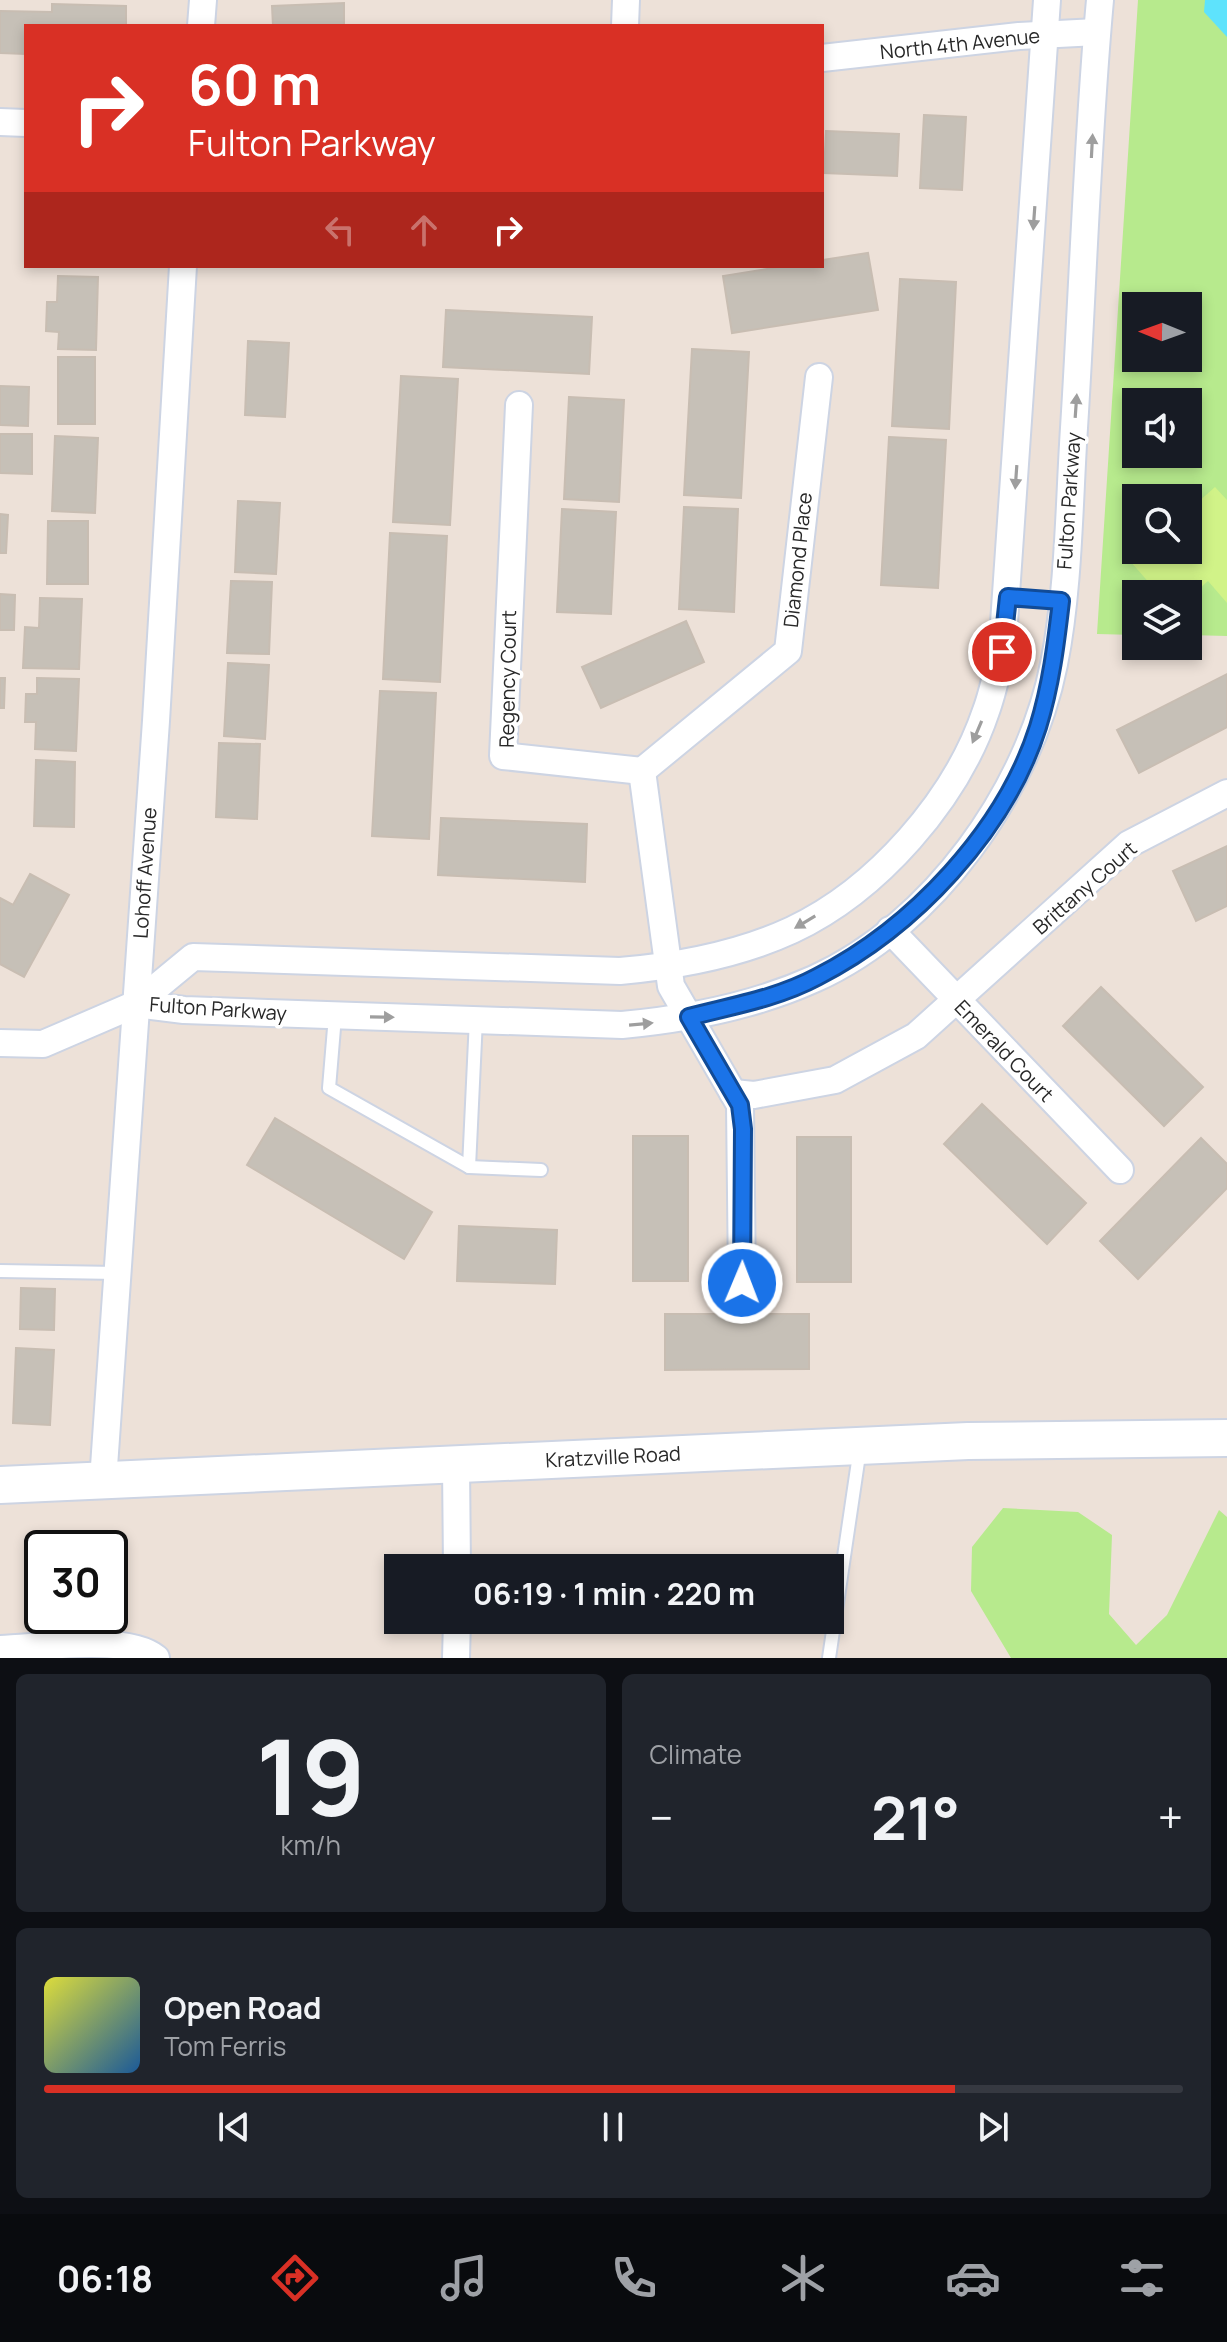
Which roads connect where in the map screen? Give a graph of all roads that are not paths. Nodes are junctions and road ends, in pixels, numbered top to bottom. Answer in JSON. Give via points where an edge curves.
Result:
{"nodes":[{"id":1,"x":203,"y":0,"type":"edge"},
{"id":2,"x":626,"y":0,"type":"edge"},
{"id":3,"x":1047,"y":0,"type":"edge"},
{"id":4,"x":1100,"y":0,"type":"edge"},
{"id":5,"x":201,"y":24,"type":"edge"},
{"id":6,"x":625,"y":24,"type":"edge"},
{"id":7,"x":1097,"y":32,"type":"junction"},
{"id":8,"x":1044,"y":35,"type":"junction"},
{"id":9,"x":824,"y":58,"type":"edge"},
{"id":10,"x":0,"y":122,"type":"edge"},
{"id":11,"x":24,"y":123,"type":"edge"},
{"id":12,"x":183,"y":268,"type":"edge"},
{"id":13,"x":819,"y":377,"type":"dead end"},
{"id":14,"x":519,"y":405,"type":"dead end"},
{"id":15,"x":1008,"y":597,"type":"junction"},
{"id":16,"x":1061,"y":601,"type":"junction"},
{"id":17,"x":642,"y":771,"type":"junction"},
{"id":18,"x":1227,"y":793,"type":"edge"},
{"id":19,"x":890,"y":930,"type":"junction"},
{"id":20,"x":669,"y":967,"type":"junction"},
{"id":21,"x":957,"y":1003,"type":"junction"},
{"id":22,"x":136,"y":1004,"type":"junction"},
{"id":23,"x":335,"y":1016,"type":"junction"},
{"id":24,"x":689,"y":1017,"type":"junction"},
{"id":25,"x":476,"y":1019,"type":"junction"},
{"id":26,"x":0,"y":1043,"type":"edge"},
{"id":27,"x":733,"y":1093,"type":"junction"},
{"id":28,"x":469,"y":1167,"type":"junction"},
{"id":29,"x":541,"y":1170,"type":"dead end"},
{"id":30,"x":1120,"y":1170,"type":"dead end"},
{"id":31,"x":0,"y":1271,"type":"edge"},
{"id":32,"x":117,"y":1273,"type":"junction"},
{"id":33,"x":742,"y":1283,"type":"dead end"},
{"id":34,"x":1227,"y":1438,"type":"edge"},
{"id":35,"x":861,"y":1446,"type":"junction"},
{"id":36,"x":456,"y":1465,"type":"junction"},
{"id":37,"x":103,"y":1481,"type":"junction"},
{"id":38,"x":0,"y":1485,"type":"edge"},
{"id":39,"x":457,"y":1554,"type":"edge"},
{"id":40,"x":841,"y":1554,"type":"edge"},
{"id":41,"x":457,"y":1634,"type":"edge"},
{"id":42,"x":831,"y":1634,"type":"edge"},
{"id":43,"x":0,"y":1649,"type":"edge"},
{"id":44,"x":156,"y":1658,"type":"edge"},
{"id":45,"x":456,"y":1658,"type":"edge"},
{"id":46,"x":829,"y":1658,"type":"edge"}],
"edges":[{"from":1,"to":5,"type":"street"},
{"from":2,"to":6,"type":"street"},
{"from":3,"to":8,"type":"street","name":"Fulton Parkway"},
{"from":4,"to":7,"type":"street","name":"Fulton Parkway"},
{"from":7,"to":8,"type":"street","name":"North 4th Avenue"},
{"from":16,"to":7,"type":"street","name":"Fulton Parkway","one_way":true},
{"from":8,"to":9,"type":"street","name":"North 4th Avenue"},
{"from":8,"to":15,"type":"street","name":"Fulton Parkway","one_way":true},
{"from":10,"to":11,"type":"street"},
{"from":12,"to":22,"type":"street","name":"Lohoff Avenue"},
{"from":13,"to":17,"type":"street","name":"Diamond Place","via":[[788,651]]},
{"from":14,"to":17,"type":"street","name":"Regency Court","via":[[503,756]]},
{"from":15,"to":16,"type":"lane"},
{"from":15,"to":20,"type":"street","name":"Fulton Parkway","one_way":true,"via":[[1002,652],[972,744],[948,788],[890,858],[856,888],[792,930]]},
{"from":16,"to":19,"type":"street","name":"Fulton Parkway","via":[[1055,662],[1020,768],[965,853]]},
{"from":17,"to":20,"type":"street"},
{"from":18,"to":21,"type":"street","name":"Brittany Court","via":[[1129,844]]},
{"from":19,"to":21,"type":"street","name":"Emerald Court"},
{"from":19,"to":24,"type":"street","name":"Fulton Parkway","via":[[815,979]]},
{"from":20,"to":22,"type":"street","name":"Fulton Parkway","via":[[620,971],[193,957]]},
{"from":20,"to":24,"type":"street","via":[[671,986]]},
{"from":21,"to":27,"type":"street","name":"Brittany Court","via":[[916,1036],[835,1080],[783,1091]]},
{"from":21,"to":30,"type":"street","name":"Emerald Court"},
{"from":22,"to":23,"type":"street","name":"Fulton Parkway"},
{"from":22,"to":26,"type":"street","via":[[43,1044]]},
{"from":22,"to":32,"type":"street","name":"Lohoff Avenue"},
{"from":23,"to":25,"type":"street","name":"Fulton Parkway","one_way":true},
{"from":23,"to":28,"type":"lane","via":[[329,1088]]},
{"from":25,"to":24,"type":"street","name":"Fulton Parkway","one_way":true,"via":[[622,1025]]},
{"from":24,"to":27,"type":"street"},
{"from":25,"to":28,"type":"lane"},
{"from":27,"to":33,"type":"street","via":[[743,1129]]},
{"from":28,"to":29,"type":"lane"},
{"from":31,"to":32,"type":"lane"},
{"from":32,"to":37,"type":"street","name":"Lohoff Avenue"},
{"from":34,"to":35,"type":"main road","name":"Kratzville Road"},
{"from":35,"to":36,"type":"main road","name":"Kratzville Road"},
{"from":35,"to":40,"type":"lane"},
{"from":36,"to":37,"type":"main road","name":"Kratzville Road"},
{"from":36,"to":39,"type":"street"},
{"from":37,"to":38,"type":"main road","name":"Kratzville Road"},
{"from":41,"to":45,"type":"street"},
{"from":42,"to":46,"type":"lane"},
{"from":43,"to":44,"type":"street","via":[[106,1645],[132,1647]]}]}
